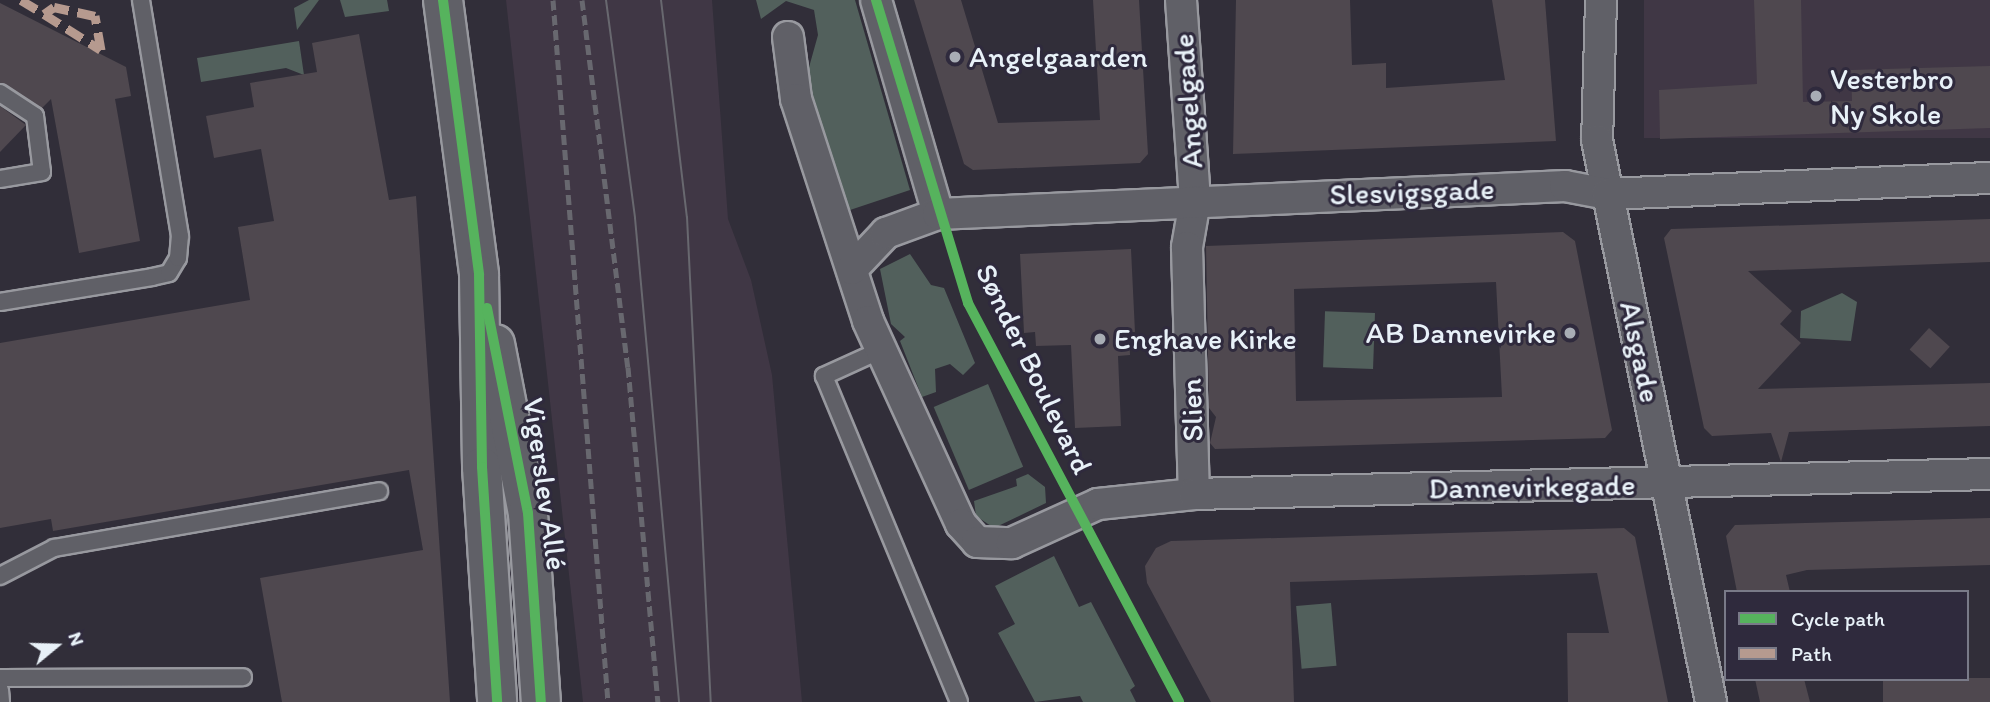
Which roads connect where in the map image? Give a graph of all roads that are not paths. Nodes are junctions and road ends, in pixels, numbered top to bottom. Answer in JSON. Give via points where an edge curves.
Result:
{"nodes":[{"id":1,"x":141,"y":0,"type":"edge"},
{"id":2,"x":443,"y":0,"type":"edge"},
{"id":3,"x":876,"y":0,"type":"edge"},
{"id":4,"x":1181,"y":0,"type":"edge"},
{"id":5,"x":1601,"y":0,"type":"edge"},
{"id":6,"x":788,"y":37,"type":"dead end"},
{"id":7,"x":0,"y":93,"type":"edge"},
{"id":8,"x":1990,"y":178,"type":"edge"},
{"id":9,"x":0,"y":179,"type":"edge"},
{"id":10,"x":1607,"y":194,"type":"junction"},
{"id":11,"x":1195,"y":201,"type":"junction"},
{"id":12,"x":937,"y":214,"type":"junction"},
{"id":13,"x":852,"y":269,"type":"junction"},
{"id":14,"x":479,"y":275,"type":"junction"},
{"id":15,"x":0,"y":302,"type":"edge"},
{"id":16,"x":881,"y":350,"type":"junction"},
{"id":17,"x":1990,"y":474,"type":"edge"},
{"id":18,"x":1668,"y":483,"type":"junction"},
{"id":19,"x":379,"y":491,"type":"dead end"},
{"id":20,"x":1194,"y":494,"type":"junction"},
{"id":21,"x":1076,"y":511,"type":"joint"},
{"id":22,"x":0,"y":576,"type":"edge"},
{"id":23,"x":243,"y":677,"type":"dead end"},
{"id":24,"x":0,"y":678,"type":"edge"},
{"id":25,"x":0,"y":690,"type":"edge"},
{"id":26,"x":1,"y":702,"type":"edge"},
{"id":27,"x":497,"y":702,"type":"edge"},
{"id":28,"x":541,"y":702,"type":"edge"},
{"id":29,"x":959,"y":702,"type":"edge"},
{"id":30,"x":1710,"y":702,"type":"edge"}],
"edges":[{"from":1,"to":15,"type":"lane","via":[[180,236],[178,258],[169,273]]},
{"from":2,"to":14,"type":"street","name":"Vigerslev Allé"},
{"from":3,"to":12,"type":"street"},
{"from":4,"to":11,"type":"street","name":"Angelgade"},
{"from":5,"to":10,"type":"street","name":"Alsgade","via":[[1597,140]]},
{"from":6,"to":13,"type":"street","name":"Sønder Boulevard","via":[[796,99]]},
{"from":7,"to":9,"type":"lane","via":[[35,116],[42,172]]},
{"from":8,"to":10,"type":"street","name":"Slesvigsgade"},
{"from":10,"to":11,"type":"street","name":"Slesvigsgade","via":[[1565,186]]},
{"from":10,"to":18,"type":"street","name":"Alsgade"},
{"from":11,"to":12,"type":"street","name":"Slesvigsgade"},
{"from":11,"to":20,"type":"street","name":"Slien","via":[[1186,247]]},
{"from":12,"to":13,"type":"street","name":"Slesvigsgade","via":[[886,233]]},
{"from":13,"to":16,"type":"street","name":"Sønder Boulevard"},
{"from":14,"to":27,"type":"street","name":"Vigerslev Allé","via":[[482,467]]},
{"from":14,"to":28,"type":"street","name":"Vigerslev Allé","via":[[528,513]]},
{"from":16,"to":21,"type":"street","name":"Sønder Boulevard","via":[[968,537],[995,546],[1012,543]]},
{"from":16,"to":29,"type":"lane","via":[[824,376]]},
{"from":17,"to":18,"type":"street","name":"Dannevirkegade"},
{"from":18,"to":20,"type":"street","name":"Dannevirkegade"},
{"from":18,"to":30,"type":"street","name":"Alsgade"},
{"from":19,"to":22,"type":"lane","via":[[54,548]]},
{"from":20,"to":21,"type":"street","name":"Dannevirkegade"},
{"from":23,"to":24,"type":"lane"},
{"from":25,"to":26,"type":"lane"}]}
